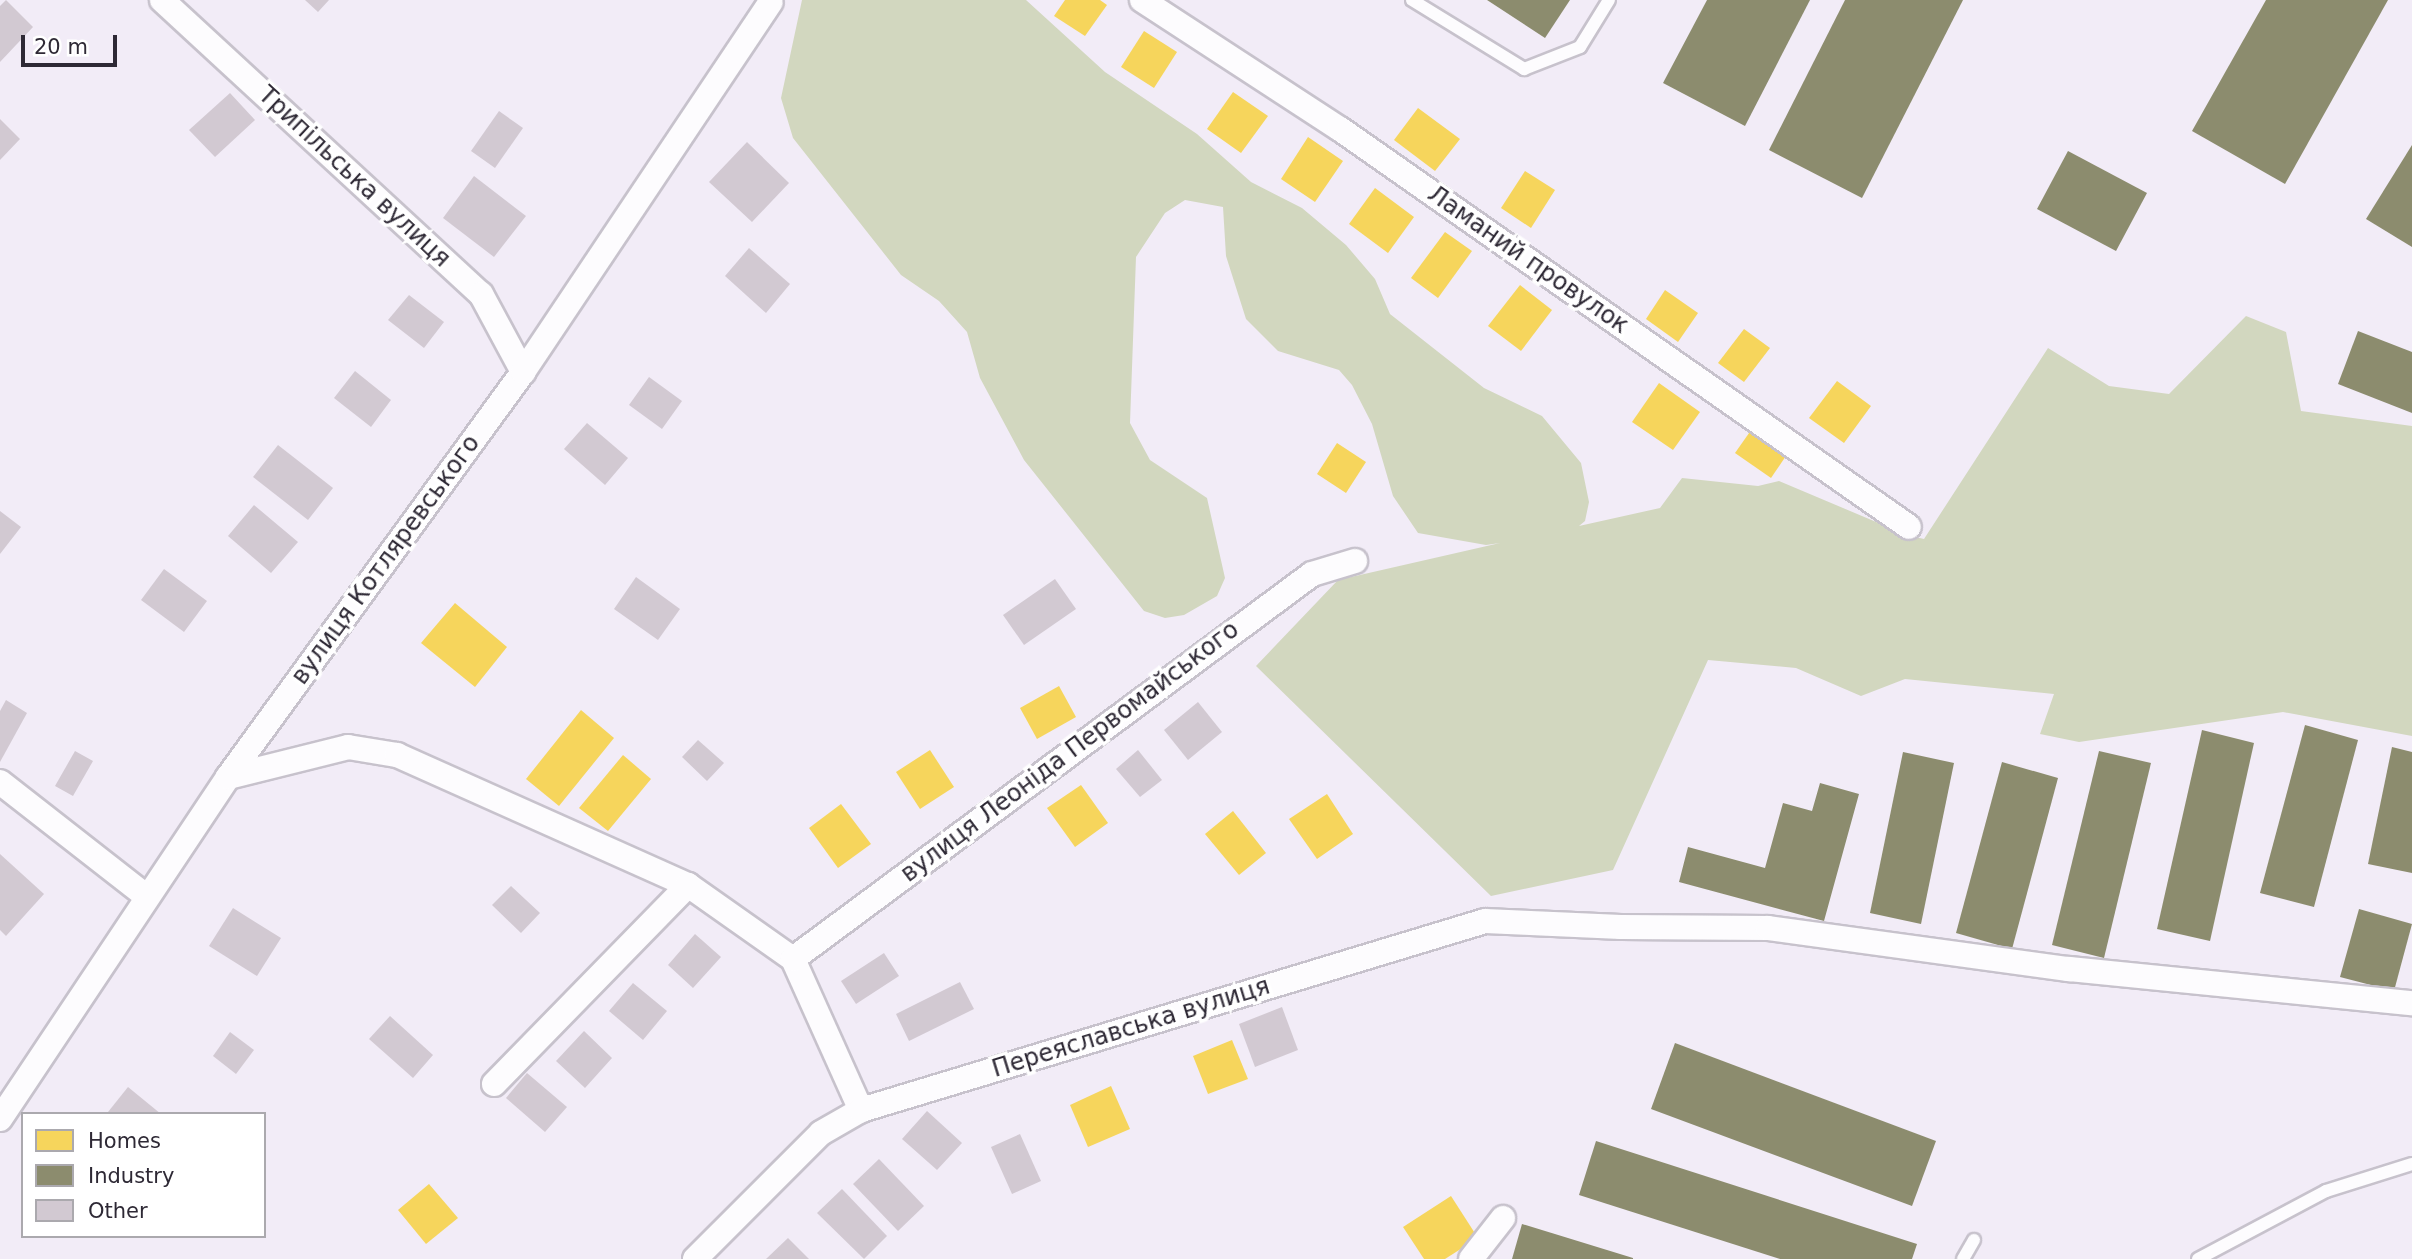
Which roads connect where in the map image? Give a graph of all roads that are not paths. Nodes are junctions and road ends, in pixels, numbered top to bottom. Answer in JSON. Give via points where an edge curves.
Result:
{"nodes":[{"id":1,"x":162,"y":0,"type":"edge"},
{"id":2,"x":1142,"y":0,"type":"edge"},
{"id":3,"x":1412,"y":0,"type":"edge"},
{"id":4,"x":1609,"y":0,"type":"edge"},
{"id":5,"x":772,"y":1,"type":"edge"},
{"id":6,"x":523,"y":372,"type":"junction"},
{"id":7,"x":1909,"y":527,"type":"dead end"},
{"id":8,"x":1355,"y":561,"type":"dead end"},
{"id":9,"x":228,"y":777,"type":"junction"},
{"id":10,"x":0,"y":782,"type":"edge"},
{"id":11,"x":688,"y":884,"type":"junction"},
{"id":12,"x":146,"y":896,"type":"junction"},
{"id":13,"x":793,"y":959,"type":"junction"},
{"id":14,"x":2412,"y":1003,"type":"edge"},
{"id":15,"x":494,"y":1084,"type":"dead end"},
{"id":16,"x":861,"y":1110,"type":"junction"},
{"id":17,"x":0,"y":1119,"type":"edge"},
{"id":18,"x":2412,"y":1164,"type":"edge"},
{"id":19,"x":1503,"y":1218,"type":"dead end"},
{"id":20,"x":1974,"y":1240,"type":"dead end"},
{"id":21,"x":695,"y":1259,"type":"edge"},
{"id":22,"x":1471,"y":1259,"type":"edge"},
{"id":23,"x":1963,"y":1259,"type":"edge"},
{"id":24,"x":2198,"y":1259,"type":"edge"}],
"edges":[{"from":1,"to":6,"type":"street","name":"Трипільська вулиця","via":[[481,294]]},
{"from":2,"to":7,"type":"street","name":"Ламаний провулок","via":[[1340,129]]},
{"from":3,"to":4,"type":"lane","via":[[1524,69],[1580,47]]},
{"from":5,"to":6,"type":"street","name":"вулиця Котляревського"},
{"from":6,"to":9,"type":"street","name":"вулиця Котляревського"},
{"from":8,"to":13,"type":"street","name":"вулиця Леоніда Первомайського","via":[[1312,574]]},
{"from":9,"to":11,"type":"street","via":[[348,747],[397,755]]},
{"from":9,"to":12,"type":"street","name":"вулиця Котляревського"},
{"from":10,"to":12,"type":"street"},
{"from":11,"to":13,"type":"street"},
{"from":11,"to":15,"type":"street"},
{"from":12,"to":17,"type":"street","name":"вулиця Котляревського"},
{"from":13,"to":16,"type":"street"},
{"from":14,"to":16,"type":"street","name":"Переяславська вулиця","via":[[2069,969],[1768,928],[1621,928],[1485,921]]},
{"from":16,"to":21,"type":"street","name":"Переяславська вулиця","via":[[821,1133]]},
{"from":18,"to":24,"type":"lane","via":[[2326,1191]]},
{"from":19,"to":22,"type":"street"},
{"from":20,"to":23,"type":"lane"}]}
